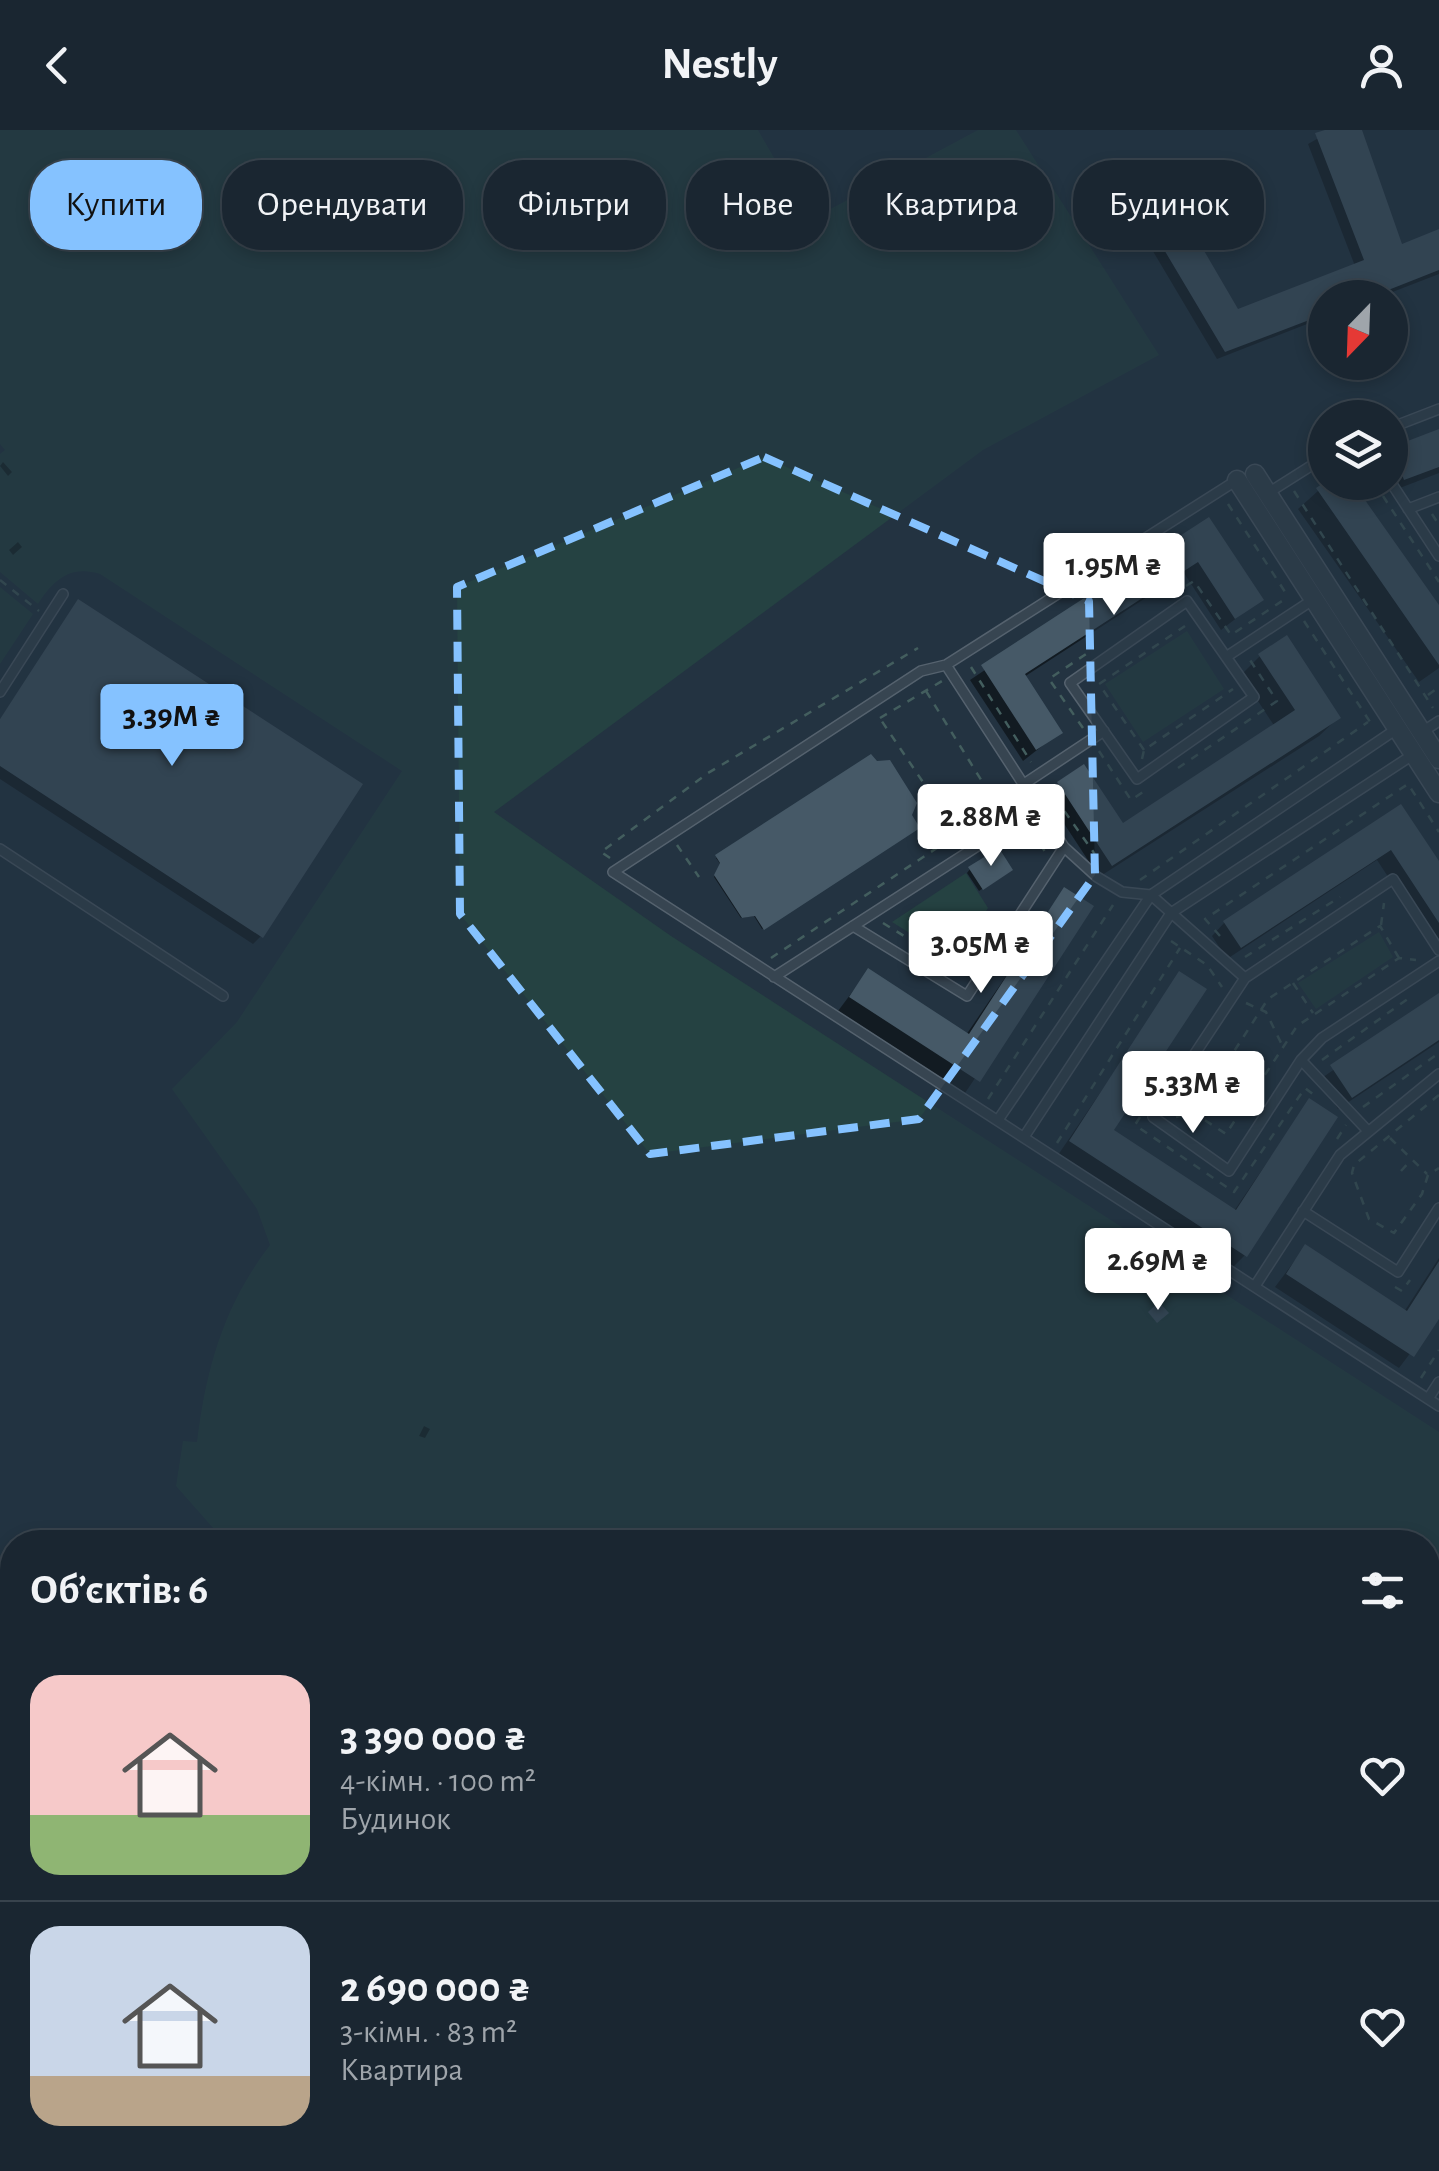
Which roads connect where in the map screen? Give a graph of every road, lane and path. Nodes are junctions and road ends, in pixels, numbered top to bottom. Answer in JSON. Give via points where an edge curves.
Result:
{"nodes":[{"id":1,"x":1439,"y":409,"type":"edge"},
{"id":2,"x":1408,"y":421,"type":"edge"},
{"id":3,"x":1308,"y":467,"type":"edge"},
{"id":4,"x":1246,"y":477,"type":"junction"},
{"id":5,"x":1294,"y":490,"type":"dead end"},
{"id":6,"x":1268,"y":493,"type":"junction"},
{"id":7,"x":1439,"y":496,"type":"edge"},
{"id":8,"x":1225,"y":498,"type":"dead end"},
{"id":9,"x":1382,"y":500,"type":"edge"},
{"id":10,"x":1400,"y":500,"type":"edge"},
{"id":11,"x":1439,"y":508,"type":"edge"},
{"id":12,"x":1408,"y":509,"type":"junction"},
{"id":13,"x":1439,"y":526,"type":"edge"},
{"id":14,"x":1439,"y":556,"type":"edge"},
{"id":15,"x":0,"y":580,"type":"edge"},
{"id":16,"x":1439,"y":582,"type":"edge"},
{"id":17,"x":1178,"y":592,"type":"dead end"},
{"id":18,"x":63,"y":594,"type":"dead end"},
{"id":19,"x":1288,"y":597,"type":"junction"},
{"id":20,"x":1314,"y":599,"type":"junction"},
{"id":21,"x":1296,"y":610,"type":"junction"},
{"id":22,"x":48,"y":618,"type":"junction"},
{"id":23,"x":1188,"y":624,"type":"dead end"},
{"id":24,"x":1098,"y":646,"type":"dead end"},
{"id":25,"x":918,"y":648,"type":"dead end"},
{"id":26,"x":1247,"y":656,"type":"dead end"},
{"id":27,"x":1226,"y":657,"type":"junction"},
{"id":28,"x":946,"y":665,"type":"junction"},
{"id":29,"x":1439,"y":688,"type":"edge"},
{"id":30,"x":1233,"y":690,"type":"dead end"},
{"id":31,"x":926,"y":691,"type":"dead end"},
{"id":32,"x":0,"y":692,"type":"edge"},
{"id":33,"x":1426,"y":696,"type":"junction"},
{"id":34,"x":878,"y":716,"type":"dead end"},
{"id":35,"x":1439,"y":719,"type":"edge"},
{"id":36,"x":1104,"y":731,"type":"junction"},
{"id":37,"x":1091,"y":740,"type":"junction"},
{"id":38,"x":1382,"y":740,"type":"junction"},
{"id":39,"x":1408,"y":744,"type":"junction"},
{"id":40,"x":1439,"y":759,"type":"edge"},
{"id":41,"x":1164,"y":778,"type":"dead end"},
{"id":42,"x":1024,"y":784,"type":"junction"},
{"id":43,"x":1408,"y":784,"type":"junction"},
{"id":44,"x":997,"y":786,"type":"dead end"},
{"id":45,"x":1148,"y":788,"type":"dead end"},
{"id":46,"x":988,"y":792,"type":"junction"},
{"id":47,"x":1439,"y":794,"type":"edge"},
{"id":48,"x":1038,"y":807,"type":"junction"},
{"id":49,"x":948,"y":818,"type":"junction"},
{"id":50,"x":1028,"y":826,"type":"dead end"},
{"id":51,"x":1439,"y":832,"type":"edge"},
{"id":52,"x":1064,"y":846,"type":"junction"},
{"id":53,"x":0,"y":848,"type":"edge"},
{"id":54,"x":1054,"y":863,"type":"junction"},
{"id":55,"x":623,"y":866,"type":"junction"},
{"id":56,"x":1388,"y":882,"type":"junction"},
{"id":57,"x":1102,"y":894,"type":"dead end"},
{"id":58,"x":1151,"y":894,"type":"junction"},
{"id":59,"x":1341,"y":896,"type":"dead end"},
{"id":60,"x":1171,"y":913,"type":"junction"},
{"id":61,"x":993,"y":914,"type":"dead end"},
{"id":62,"x":1136,"y":917,"type":"junction"},
{"id":63,"x":853,"y":926,"type":"junction"},
{"id":64,"x":1380,"y":926,"type":"junction"},
{"id":65,"x":1158,"y":932,"type":"junction"},
{"id":66,"x":865,"y":933,"type":"junction"},
{"id":67,"x":1228,"y":946,"type":"dead end"},
{"id":68,"x":1180,"y":948,"type":"junction"},
{"id":69,"x":1439,"y":950,"type":"edge"},
{"id":70,"x":1240,"y":960,"type":"dead end"},
{"id":71,"x":1439,"y":961,"type":"edge"},
{"id":72,"x":778,"y":974,"type":"junction"},
{"id":73,"x":1247,"y":976,"type":"junction"},
{"id":74,"x":1293,"y":982,"type":"junction"},
{"id":75,"x":1232,"y":993,"type":"junction"},
{"id":76,"x":223,"y":996,"type":"dead end"},
{"id":77,"x":1410,"y":998,"type":"dead end"},
{"id":78,"x":1268,"y":999,"type":"junction"},
{"id":79,"x":1213,"y":1001,"type":"dead end"},
{"id":80,"x":1260,"y":1012,"type":"junction"},
{"id":81,"x":1266,"y":1012,"type":"junction"},
{"id":82,"x":1314,"y":1014,"type":"junction"},
{"id":83,"x":1283,"y":1047,"type":"junction"},
{"id":84,"x":1439,"y":1053,"type":"edge"},
{"id":85,"x":1301,"y":1060,"type":"junction"},
{"id":86,"x":1330,"y":1073,"type":"dead end"},
{"id":87,"x":1439,"y":1074,"type":"edge"},
{"id":88,"x":1439,"y":1095,"type":"edge"},
{"id":89,"x":1320,"y":1098,"type":"dead end"},
{"id":90,"x":1145,"y":1109,"type":"dead end"},
{"id":91,"x":1359,"y":1110,"type":"dead end"},
{"id":92,"x":998,"y":1120,"type":"junction"},
{"id":93,"x":1349,"y":1120,"type":"dead end"},
{"id":94,"x":1368,"y":1131,"type":"junction"},
{"id":95,"x":1389,"y":1137,"type":"junction"},
{"id":96,"x":1024,"y":1138,"type":"junction"},
{"id":97,"x":1072,"y":1152,"type":"dead end"},
{"id":98,"x":1327,"y":1154,"type":"dead end"},
{"id":99,"x":1412,"y":1159,"type":"junction"},
{"id":100,"x":1439,"y":1168,"type":"edge"},
{"id":101,"x":1401,"y":1171,"type":"dead end"},
{"id":102,"x":1428,"y":1174,"type":"junction"},
{"id":103,"x":1439,"y":1208,"type":"edge"},
{"id":104,"x":1303,"y":1211,"type":"junction"},
{"id":105,"x":1412,"y":1277,"type":"dead end"},
{"id":106,"x":1386,"y":1280,"type":"dead end"},
{"id":107,"x":1254,"y":1286,"type":"junction"},
{"id":108,"x":1439,"y":1350,"type":"edge"},
{"id":109,"x":1421,"y":1378,"type":"dead end"},
{"id":110,"x":1439,"y":1382,"type":"edge"},
{"id":111,"x":1428,"y":1399,"type":"junction"},
{"id":112,"x":1439,"y":1406,"type":"edge"}],
"edges":[{"from":1,"to":2,"type":"lane"},
{"from":3,"to":6,"type":"lane"},
{"from":4,"to":6,"type":"street"},
{"from":4,"to":20,"type":"street"},
{"from":4,"to":28,"type":"lane"},
{"from":5,"to":33,"type":"path"},
{"from":6,"to":39,"type":"street"},
{"from":7,"to":12,"type":"lane"},
{"from":8,"to":19,"type":"path"},
{"from":9,"to":16,"type":"path"},
{"from":10,"to":12,"type":"lane"},
{"from":11,"to":13,"type":"path","via":[[1430,511]]},
{"from":12,"to":14,"type":"lane"},
{"from":15,"to":22,"type":"path"},
{"from":17,"to":19,"type":"path","via":[[1194,581],[1231,635]]},
{"from":18,"to":22,"type":"lane"},
{"from":19,"to":21,"type":"path"},
{"from":20,"to":21,"type":"lane"},
{"from":20,"to":39,"type":"street"},
{"from":21,"to":27,"type":"lane"},
{"from":21,"to":38,"type":"path"},
{"from":22,"to":32,"type":"lane"},
{"from":23,"to":30,"type":"path","via":[[1099,684],[1144,750]]},
{"from":24,"to":37,"type":"path","via":[[1049,679]]},
{"from":25,"to":55,"type":"path","via":[[708,773],[600,852]]},
{"from":26,"to":41,"type":"path","via":[[1277,701]]},
{"from":27,"to":36,"type":"lane","via":[[1254,697],[1137,778]]},
{"from":27,"to":36,"type":"lane","via":[[1187,601],[1070,682]]},
{"from":28,"to":42,"type":"lane"},
{"from":28,"to":55,"type":"lane","via":[[921,671]]},
{"from":29,"to":33,"type":"path"},
{"from":31,"to":46,"type":"path"},
{"from":33,"to":35,"type":"path"},
{"from":34,"to":49,"type":"path"},
{"from":35,"to":39,"type":"lane"},
{"from":36,"to":37,"type":"lane"},
{"from":37,"to":42,"type":"lane"},
{"from":37,"to":45,"type":"path","via":[[1132,800]]},
{"from":38,"to":39,"type":"lane"},
{"from":38,"to":58,"type":"lane"},
{"from":39,"to":40,"type":"street"},
{"from":39,"to":43,"type":"path"},
{"from":39,"to":47,"type":"street"},
{"from":39,"to":60,"type":"lane"},
{"from":42,"to":48,"type":"lane"},
{"from":43,"to":51,"type":"path"},
{"from":43,"to":67,"type":"path","via":[[1205,919]]},
{"from":44,"to":46,"type":"path"},
{"from":46,"to":49,"type":"path"},
{"from":48,"to":52,"type":"lane"},
{"from":48,"to":63,"type":"lane"},
{"from":49,"to":72,"type":"path","via":[[958,834],[766,961]]},
{"from":50,"to":54,"type":"path"},
{"from":52,"to":54,"type":"lane"},
{"from":52,"to":58,"type":"lane","via":[[1122,892]]},
{"from":53,"to":76,"type":"lane"},
{"from":54,"to":66,"type":"lane","via":[[967,996]]},
{"from":55,"to":72,"type":"lane","via":[[613,872]]},
{"from":56,"to":64,"type":"path"},
{"from":56,"to":69,"type":"lane","via":[[1393,879]]},
{"from":56,"to":73,"type":"lane"},
{"from":57,"to":62,"type":"path"},
{"from":58,"to":60,"type":"lane"},
{"from":58,"to":62,"type":"lane"},
{"from":59,"to":70,"type":"path"},
{"from":60,"to":65,"type":"lane"},
{"from":60,"to":73,"type":"lane"},
{"from":61,"to":66,"type":"path","via":[[956,968],[882,922]]},
{"from":62,"to":92,"type":"lane"},
{"from":63,"to":66,"type":"lane"},
{"from":63,"to":72,"type":"lane"},
{"from":64,"to":74,"type":"path"},
{"from":64,"to":82,"type":"path","via":[[1399,958]]},
{"from":65,"to":68,"type":"path"},
{"from":65,"to":96,"type":"lane"},
{"from":68,"to":79,"type":"path","via":[[1223,985]]},
{"from":68,"to":97,"type":"path","via":[[1055,1142]]},
{"from":71,"to":85,"type":"lane","via":[[1322,1038]]},
{"from":72,"to":92,"type":"lane"},
{"from":73,"to":75,"type":"lane"},
{"from":73,"to":78,"type":"path"},
{"from":74,"to":78,"type":"path"},
{"from":74,"to":82,"type":"path"},
{"from":75,"to":80,"type":"path"},
{"from":75,"to":85,"type":"lane","via":[[1154,1118],[1229,1171]]},
{"from":77,"to":86,"type":"path","via":[[1321,1060]]},
{"from":78,"to":80,"type":"path"},
{"from":78,"to":81,"type":"path"},
{"from":80,"to":81,"type":"path"},
{"from":80,"to":83,"type":"path","via":[[1194,1113],[1226,1134]]},
{"from":81,"to":83,"type":"path"},
{"from":82,"to":83,"type":"path"},
{"from":84,"to":91,"type":"path"},
{"from":85,"to":94,"type":"lane"},
{"from":87,"to":94,"type":"lane"},
{"from":88,"to":95,"type":"path"},
{"from":89,"to":90,"type":"path","via":[[1305,1088],[1234,1192],[1135,1124]]},
{"from":92,"to":96,"type":"lane"},
{"from":93,"to":98,"type":"path"},
{"from":94,"to":104,"type":"lane","via":[[1340,1155]]},
{"from":95,"to":99,"type":"path"},
{"from":95,"to":102,"type":"path","via":[[1352,1173],[1369,1220],[1394,1232]]},
{"from":96,"to":107,"type":"lane"},
{"from":99,"to":101,"type":"path"},
{"from":99,"to":102,"type":"path"},
{"from":100,"to":102,"type":"path"},
{"from":103,"to":104,"type":"lane","via":[[1398,1272]]},
{"from":104,"to":107,"type":"lane"},
{"from":105,"to":106,"type":"path","via":[[1402,1291]]},
{"from":107,"to":111,"type":"lane"},
{"from":108,"to":109,"type":"path"},
{"from":110,"to":111,"type":"lane"},
{"from":111,"to":112,"type":"lane"}]}
